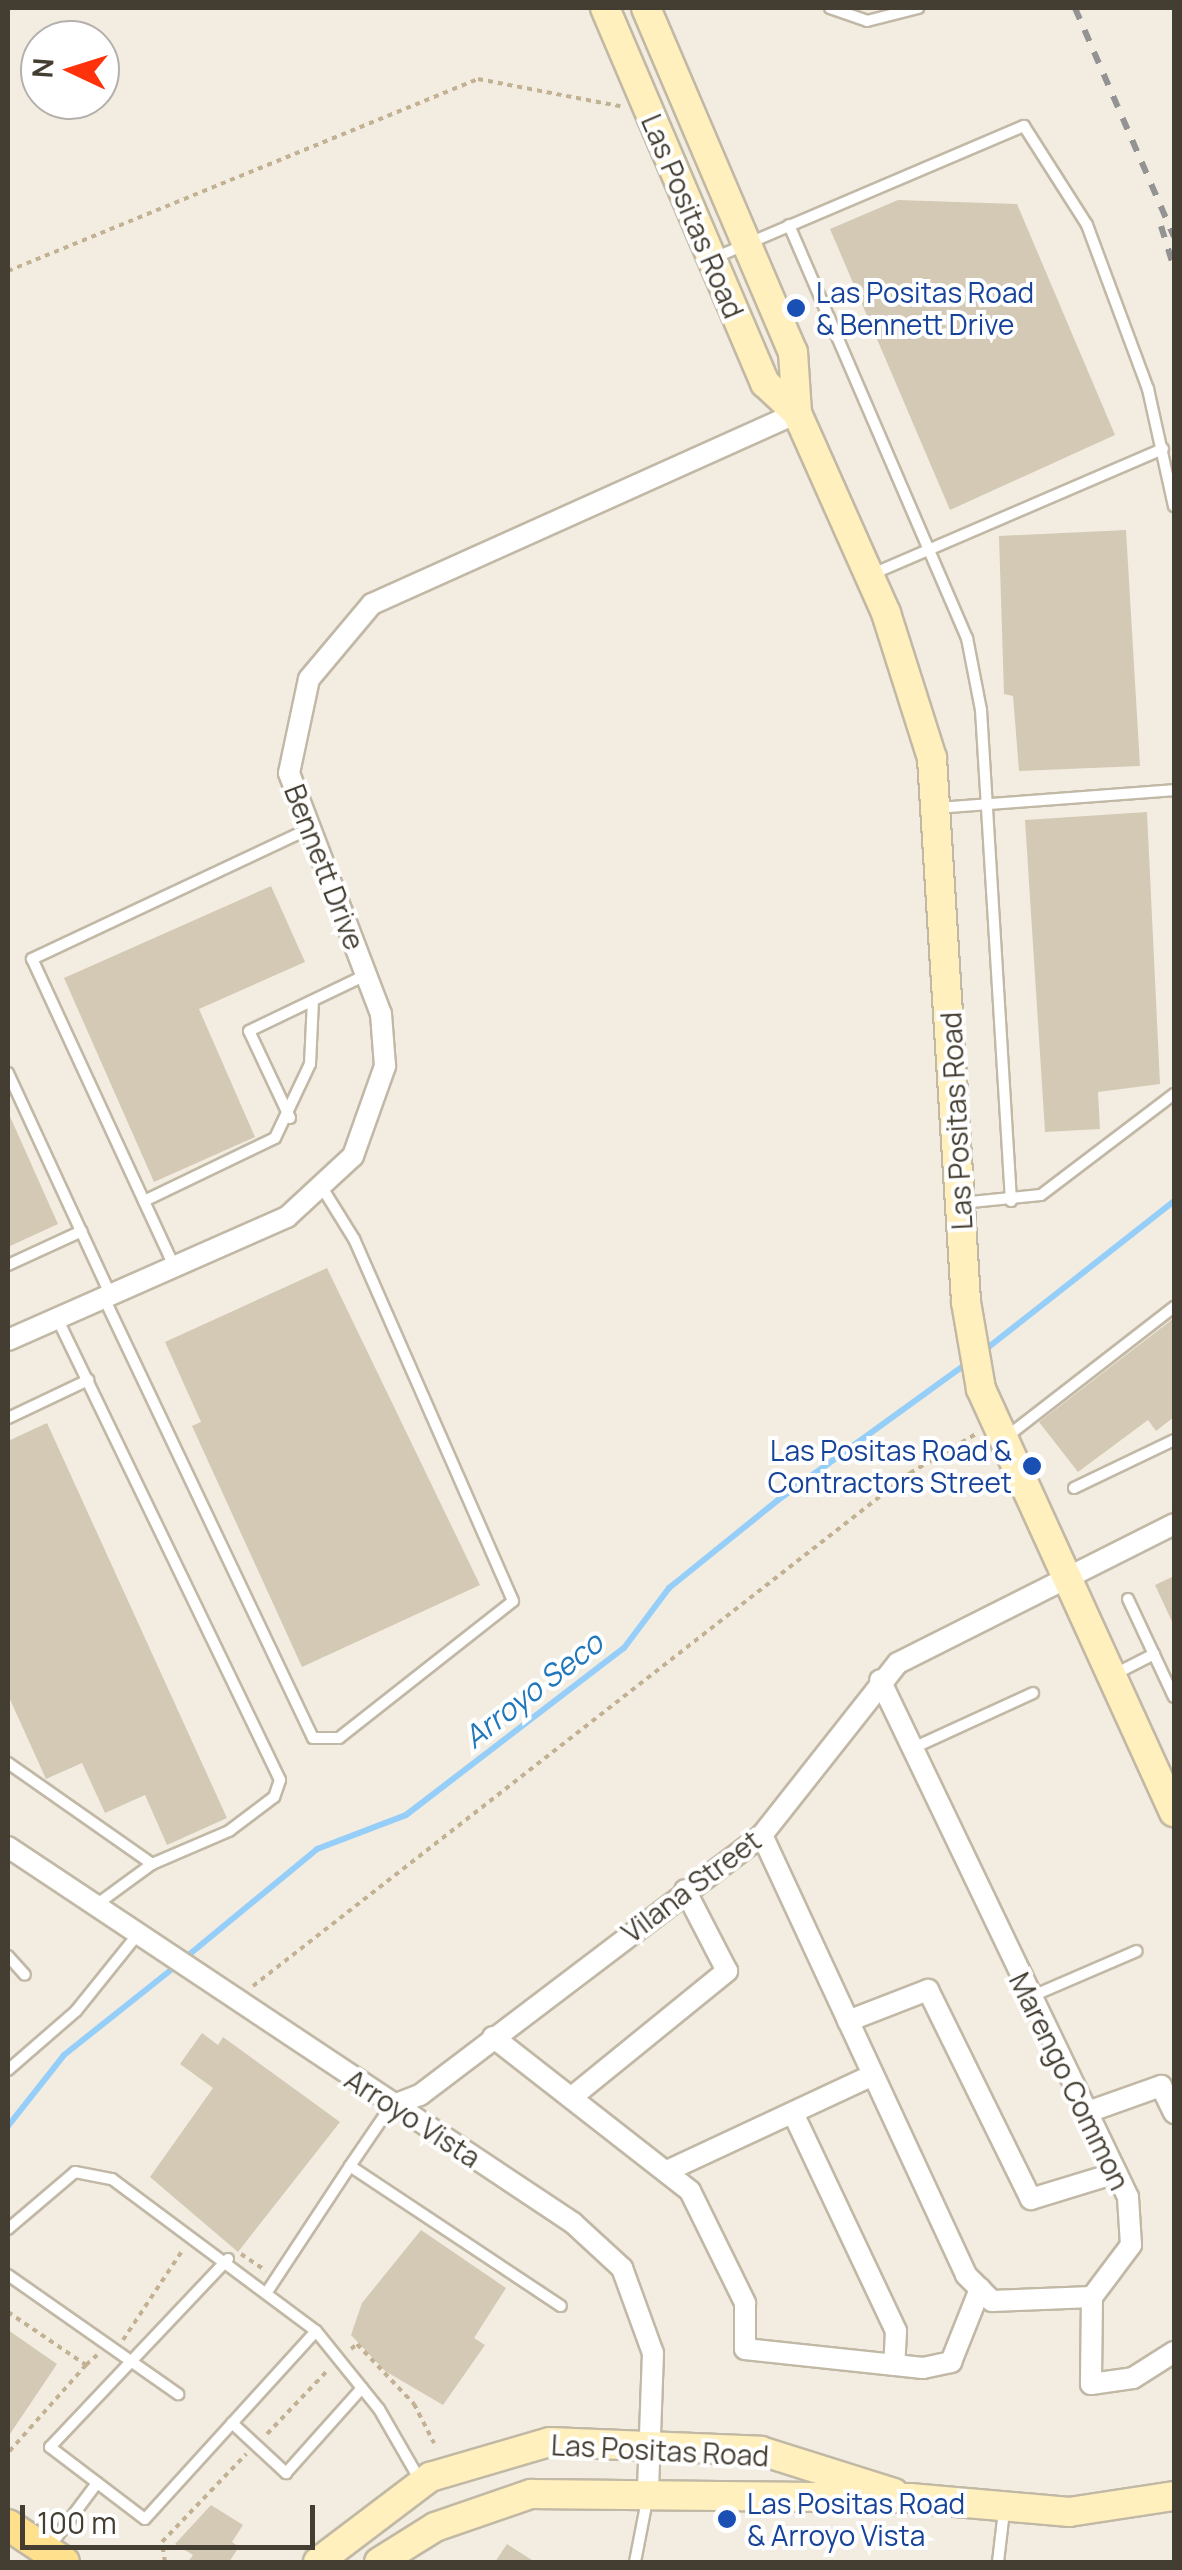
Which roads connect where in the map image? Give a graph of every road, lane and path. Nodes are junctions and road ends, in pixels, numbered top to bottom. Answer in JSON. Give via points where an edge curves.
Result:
{"nodes":[{"id":1,"x":605,"y":8,"type":"edge"},
{"id":2,"x":646,"y":8,"type":"edge"},
{"id":3,"x":830,"y":8,"type":"edge"},
{"id":4,"x":918,"y":8,"type":"edge"},
{"id":5,"x":644,"y":99,"type":"junction"},
{"id":6,"x":788,"y":225,"type":"junction"},
{"id":7,"x":746,"y":244,"type":"junction"},
{"id":8,"x":712,"y":259,"type":"junction"},
{"id":9,"x":8,"y":272,"type":"edge"},
{"id":10,"x":797,"y":413,"type":"junction"},
{"id":11,"x":1163,"y":450,"type":"junction"},
{"id":12,"x":1174,"y":506,"type":"edge"},
{"id":13,"x":929,"y":550,"type":"junction"},
{"id":14,"x":870,"y":575,"type":"junction"},
{"id":15,"x":1174,"y":790,"type":"edge"},
{"id":16,"x":988,"y":802,"type":"junction"},
{"id":17,"x":937,"y":808,"type":"junction"},
{"id":18,"x":310,"y":828,"type":"junction"},
{"id":19,"x":366,"y":976,"type":"junction"},
{"id":20,"x":313,"y":1001,"type":"junction"},
{"id":21,"x":8,"y":1072,"type":"edge"},
{"id":22,"x":1174,"y":1094,"type":"edge"},
{"id":23,"x":290,"y":1118,"type":"junction"},
{"id":24,"x":323,"y":1189,"type":"junction"},
{"id":25,"x":144,"y":1201,"type":"junction"},
{"id":26,"x":1011,"y":1202,"type":"junction"},
{"id":27,"x":960,"y":1203,"type":"junction"},
{"id":28,"x":82,"y":1231,"type":"junction"},
{"id":29,"x":8,"y":1266,"type":"edge"},
{"id":30,"x":174,"y":1266,"type":"junction"},
{"id":31,"x":107,"y":1296,"type":"junction"},
{"id":32,"x":1174,"y":1307,"type":"edge"},
{"id":33,"x":58,"y":1318,"type":"junction"},
{"id":34,"x":8,"y":1340,"type":"edge"},
{"id":35,"x":88,"y":1380,"type":"junction"},
{"id":36,"x":8,"y":1418,"type":"edge"},
{"id":37,"x":997,"y":1433,"type":"junction"},
{"id":38,"x":1171,"y":1441,"type":"edge"},
{"id":39,"x":1174,"y":1456,"type":"edge"},
{"id":40,"x":1074,"y":1488,"type":"dead end"},
{"id":41,"x":1174,"y":1524,"type":"edge"},
{"id":42,"x":1063,"y":1576,"type":"junction"},
{"id":43,"x":1128,"y":1599,"type":"dead end"},
{"id":44,"x":1154,"y":1654,"type":"junction"},
{"id":45,"x":1110,"y":1676,"type":"junction"},
{"id":46,"x":880,"y":1680,"type":"junction"},
{"id":47,"x":1033,"y":1692,"type":"dead end"},
{"id":48,"x":1174,"y":1696,"type":"edge"},
{"id":49,"x":912,"y":1748,"type":"junction"},
{"id":50,"x":8,"y":1763,"type":"edge"},
{"id":51,"x":1174,"y":1812,"type":"edge"},
{"id":52,"x":762,"y":1835,"type":"junction"},
{"id":53,"x":8,"y":1847,"type":"edge"},
{"id":54,"x":152,"y":1864,"type":"junction"},
{"id":55,"x":685,"y":1890,"type":"junction"},
{"id":56,"x":96,"y":1905,"type":"junction"},
{"id":57,"x":141,"y":1931,"type":"junction"},
{"id":58,"x":1137,"y":1950,"type":"dead end"},
{"id":59,"x":8,"y":1956,"type":"edge"},
{"id":60,"x":25,"y":1974,"type":"dead end"},
{"id":61,"x":235,"y":1996,"type":"junction"},
{"id":62,"x":1029,"y":1997,"type":"junction"},
{"id":63,"x":848,"y":2022,"type":"junction"},
{"id":64,"x":493,"y":2037,"type":"junction"},
{"id":65,"x":8,"y":2070,"type":"edge"},
{"id":66,"x":873,"y":2075,"type":"junction"},
{"id":67,"x":572,"y":2097,"type":"junction"},
{"id":68,"x":391,"y":2106,"type":"junction"},
{"id":69,"x":794,"y":2112,"type":"junction"},
{"id":70,"x":1085,"y":2113,"type":"junction"},
{"id":71,"x":1174,"y":2113,"type":"edge"},
{"id":72,"x":350,"y":2166,"type":"junction"},
{"id":73,"x":667,"y":2171,"type":"junction"},
{"id":74,"x":1116,"y":2173,"type":"junction"},
{"id":75,"x":8,"y":2229,"type":"edge"},
{"id":76,"x":181,"y":2252,"type":"dead end"},
{"id":77,"x":228,"y":2259,"type":"junction"},
{"id":78,"x":8,"y":2275,"type":"edge"},
{"id":79,"x":269,"y":2289,"type":"junction"},
{"id":80,"x":980,"y":2289,"type":"junction"},
{"id":81,"x":1092,"y":2297,"type":"junction"},
{"id":82,"x":560,"y":2306,"type":"dead end"},
{"id":83,"x":8,"y":2312,"type":"edge"},
{"id":84,"x":316,"y":2331,"type":"junction"},
{"id":85,"x":124,"y":2338,"type":"dead end"},
{"id":86,"x":1174,"y":2352,"type":"edge"},
{"id":87,"x":344,"y":2353,"type":"dead end"},
{"id":88,"x":136,"y":2357,"type":"junction"},
{"id":89,"x":108,"y":2362,"type":"dead end"},
{"id":90,"x":86,"y":2365,"type":"junction"},
{"id":91,"x":894,"y":2365,"type":"junction"},
{"id":92,"x":326,"y":2372,"type":"dead end"},
{"id":93,"x":362,"y":2388,"type":"junction"},
{"id":94,"x":178,"y":2394,"type":"dead end"},
{"id":95,"x":232,"y":2423,"type":"junction"},
{"id":96,"x":271,"y":2431,"type":"dead end"},
{"id":97,"x":434,"y":2442,"type":"dead end"},
{"id":98,"x":648,"y":2444,"type":"junction"},
{"id":99,"x":8,"y":2453,"type":"edge"},
{"id":100,"x":246,"y":2454,"type":"dead end"},
{"id":101,"x":421,"y":2482,"type":"junction"},
{"id":102,"x":97,"y":2483,"type":"junction"},
{"id":103,"x":648,"y":2492,"type":"junction"},
{"id":104,"x":1174,"y":2496,"type":"edge"},
{"id":105,"x":910,"y":2498,"type":"junction"},
{"id":106,"x":1004,"y":2511,"type":"junction"},
{"id":107,"x":8,"y":2525,"type":"edge"},
{"id":108,"x":55,"y":2557,"type":"edge"},
{"id":109,"x":165,"y":2562,"type":"edge"},
{"id":110,"x":318,"y":2562,"type":"edge"},
{"id":111,"x":379,"y":2562,"type":"edge"},
{"id":112,"x":635,"y":2562,"type":"edge"},
{"id":113,"x":998,"y":2562,"type":"edge"}],
"edges":[{"from":1,"to":5,"type":"main road","name":"Las Positas Road"},
{"from":2,"to":7,"type":"main road","name":"Las Positas Road"},
{"from":3,"to":4,"type":"lane","via":[[867,21]]},
{"from":5,"to":8,"type":"main road","name":"Las Positas Road"},
{"from":5,"to":9,"type":"path","via":[[597,107],[478,79]]},
{"from":6,"to":7,"type":"lane"},
{"from":6,"to":11,"type":"lane","via":[[1024,126],[1086,225]]},
{"from":6,"to":13,"type":"lane"},
{"from":7,"to":8,"type":"lane"},
{"from":7,"to":10,"type":"main road","name":"Las Positas Road","via":[[793,352]]},
{"from":8,"to":10,"type":"main road","name":"Las Positas Road","via":[[765,383]]},
{"from":10,"to":14,"type":"main road","name":"Las Positas Road"},
{"from":10,"to":18,"type":"street","name":"Bennett Drive","via":[[372,604],[309,679],[289,774]]},
{"from":11,"to":12,"type":"lane"},
{"from":11,"to":13,"type":"lane"},
{"from":13,"to":14,"type":"lane"},
{"from":13,"to":16,"type":"lane","via":[[967,638]]},
{"from":14,"to":17,"type":"main road","name":"Las Positas Road","via":[[914,689]]},
{"from":15,"to":16,"type":"lane"},
{"from":16,"to":17,"type":"lane"},
{"from":16,"to":26,"type":"lane"},
{"from":17,"to":27,"type":"main road","name":"Las Positas Road"},
{"from":18,"to":19,"type":"street","name":"Bennett Drive"},
{"from":18,"to":25,"type":"lane","via":[[32,959]]},
{"from":19,"to":20,"type":"lane"},
{"from":19,"to":24,"type":"street","name":"Bennett Drive","via":[[385,1066],[353,1156]]},
{"from":20,"to":23,"type":"lane","via":[[310,1064]]},
{"from":20,"to":23,"type":"lane","via":[[249,1032]]},
{"from":21,"to":28,"type":"lane"},
{"from":22,"to":26,"type":"lane","via":[[1042,1196]]},
{"from":23,"to":25,"type":"lane","via":[[275,1138]]},
{"from":24,"to":30,"type":"street","name":"Bennett Drive","via":[[287,1216]]},
{"from":24,"to":31,"type":"lane","via":[[354,1239],[513,1602],[339,1738],[313,1738]]},
{"from":25,"to":30,"type":"lane"},
{"from":26,"to":27,"type":"lane"},
{"from":27,"to":37,"type":"main road","name":"Las Positas Road","via":[[966,1302]]},
{"from":28,"to":29,"type":"lane"},
{"from":28,"to":31,"type":"lane"},
{"from":30,"to":31,"type":"street","name":"Bennett Drive"},
{"from":31,"to":33,"type":"street","name":"Bennett Drive"},
{"from":32,"to":37,"type":"lane"},
{"from":33,"to":34,"type":"street","name":"Bennett Drive"},
{"from":33,"to":35,"type":"lane"},
{"from":35,"to":36,"type":"lane"},
{"from":35,"to":54,"type":"lane","via":[[280,1780],[274,1798],[229,1831]]},
{"from":37,"to":42,"type":"main road","name":"Las Positas Road"},
{"from":37,"to":61,"type":"path","via":[[910,1473]]},
{"from":38,"to":39,"type":"lane"},
{"from":38,"to":40,"type":"lane"},
{"from":41,"to":42,"type":"street","name":"Vilana Street"},
{"from":42,"to":45,"type":"main road","name":"Las Positas Road"},
{"from":42,"to":46,"type":"street","name":"Vilana Street"},
{"from":43,"to":44,"type":"lane"},
{"from":44,"to":45,"type":"lane"},
{"from":44,"to":48,"type":"lane"},
{"from":45,"to":51,"type":"main road","name":"Las Positas Road"},
{"from":46,"to":49,"type":"street","name":"Marengo Common"},
{"from":46,"to":52,"type":"street","name":"Vilana Street"},
{"from":47,"to":49,"type":"lane"},
{"from":49,"to":62,"type":"street","name":"Marengo Common"},
{"from":50,"to":54,"type":"lane"},
{"from":52,"to":55,"type":"street","name":"Vilana Street"},
{"from":52,"to":63,"type":"street"},
{"from":53,"to":56,"type":"street","name":"Arroyo Vista"},
{"from":54,"to":56,"type":"lane"},
{"from":55,"to":64,"type":"street","name":"Vilana Street"},
{"from":55,"to":67,"type":"street","via":[[726,1971]]},
{"from":56,"to":57,"type":"street","name":"Arroyo Vista"},
{"from":57,"to":61,"type":"street","name":"Arroyo Vista"},
{"from":57,"to":65,"type":"lane","via":[[76,2011]]},
{"from":58,"to":62,"type":"lane"},
{"from":59,"to":60,"type":"lane"},
{"from":61,"to":68,"type":"street","name":"Arroyo Vista"},
{"from":62,"to":70,"type":"street","name":"Marengo Common"},
{"from":63,"to":66,"type":"street"},
{"from":63,"to":74,"type":"street","via":[[928,1990],[1031,2199]]},
{"from":64,"to":67,"type":"street"},
{"from":64,"to":68,"type":"street","name":"Vilana Street"},
{"from":66,"to":69,"type":"street"},
{"from":66,"to":80,"type":"street"},
{"from":67,"to":73,"type":"street"},
{"from":68,"to":72,"type":"lane"},
{"from":68,"to":98,"type":"street","name":"Arroyo Vista","via":[[573,2223],[622,2268],[652,2353]]},
{"from":69,"to":73,"type":"street"},
{"from":69,"to":91,"type":"street","via":[[896,2331]]},
{"from":70,"to":71,"type":"street","via":[[1161,2086]]},
{"from":70,"to":74,"type":"street","name":"Marengo Common"},
{"from":72,"to":79,"type":"lane"},
{"from":72,"to":82,"type":"lane"},
{"from":73,"to":91,"type":"street","via":[[721,2240],[745,2303],[745,2349]]},
{"from":74,"to":81,"type":"street","name":"Marengo Common","via":[[1128,2196],[1130,2245]]},
{"from":75,"to":77,"type":"lane","via":[[76,2172],[90,2172]]},
{"from":76,"to":85,"type":"path"},
{"from":77,"to":79,"type":"lane"},
{"from":77,"to":88,"type":"lane"},
{"from":78,"to":88,"type":"lane"},
{"from":79,"to":84,"type":"lane"},
{"from":80,"to":81,"type":"street","via":[[1005,2302]]},
{"from":80,"to":91,"type":"street","via":[[951,2362]]},
{"from":81,"to":86,"type":"street","via":[[1091,2384],[1133,2378]]},
{"from":83,"to":90,"type":"path"},
{"from":84,"to":93,"type":"lane"},
{"from":84,"to":95,"type":"lane"},
{"from":87,"to":97,"type":"path","via":[[357,2344],[428,2422]]},
{"from":88,"to":94,"type":"lane"},
{"from":88,"to":102,"type":"lane","via":[[50,2447]]},
{"from":89,"to":90,"type":"path","via":[[96,2354]]},
{"from":90,"to":99,"type":"path"},
{"from":92,"to":96,"type":"path"},
{"from":93,"to":95,"type":"lane","via":[[286,2473]]},
{"from":93,"to":101,"type":"lane"},
{"from":95,"to":102,"type":"lane","via":[[145,2519]]},
{"from":98,"to":101,"type":"main road","name":"Las Positas Road","via":[[513,2448]]},
{"from":98,"to":103,"type":"street","name":"Arroyo Vista"},
{"from":98,"to":105,"type":"main road","name":"Las Positas Road","via":[[761,2451]]},
{"from":100,"to":109,"type":"path","via":[[162,2542]]},
{"from":101,"to":110,"type":"main road","name":"Las Positas Road"},
{"from":102,"to":108,"type":"lane"},
{"from":103,"to":105,"type":"main road","name":"Las Positas Road"},
{"from":103,"to":111,"type":"main road","name":"Las Positas Road","via":[[531,2494],[435,2527]]},
{"from":103,"to":112,"type":"lane"},
{"from":104,"to":106,"type":"main road","name":"Las Positas Road","via":[[1116,2512]]},
{"from":105,"to":106,"type":"main road","name":"Las Positas Road"},
{"from":106,"to":113,"type":"lane"},
{"from":107,"to":108,"type":"main road"}]}
